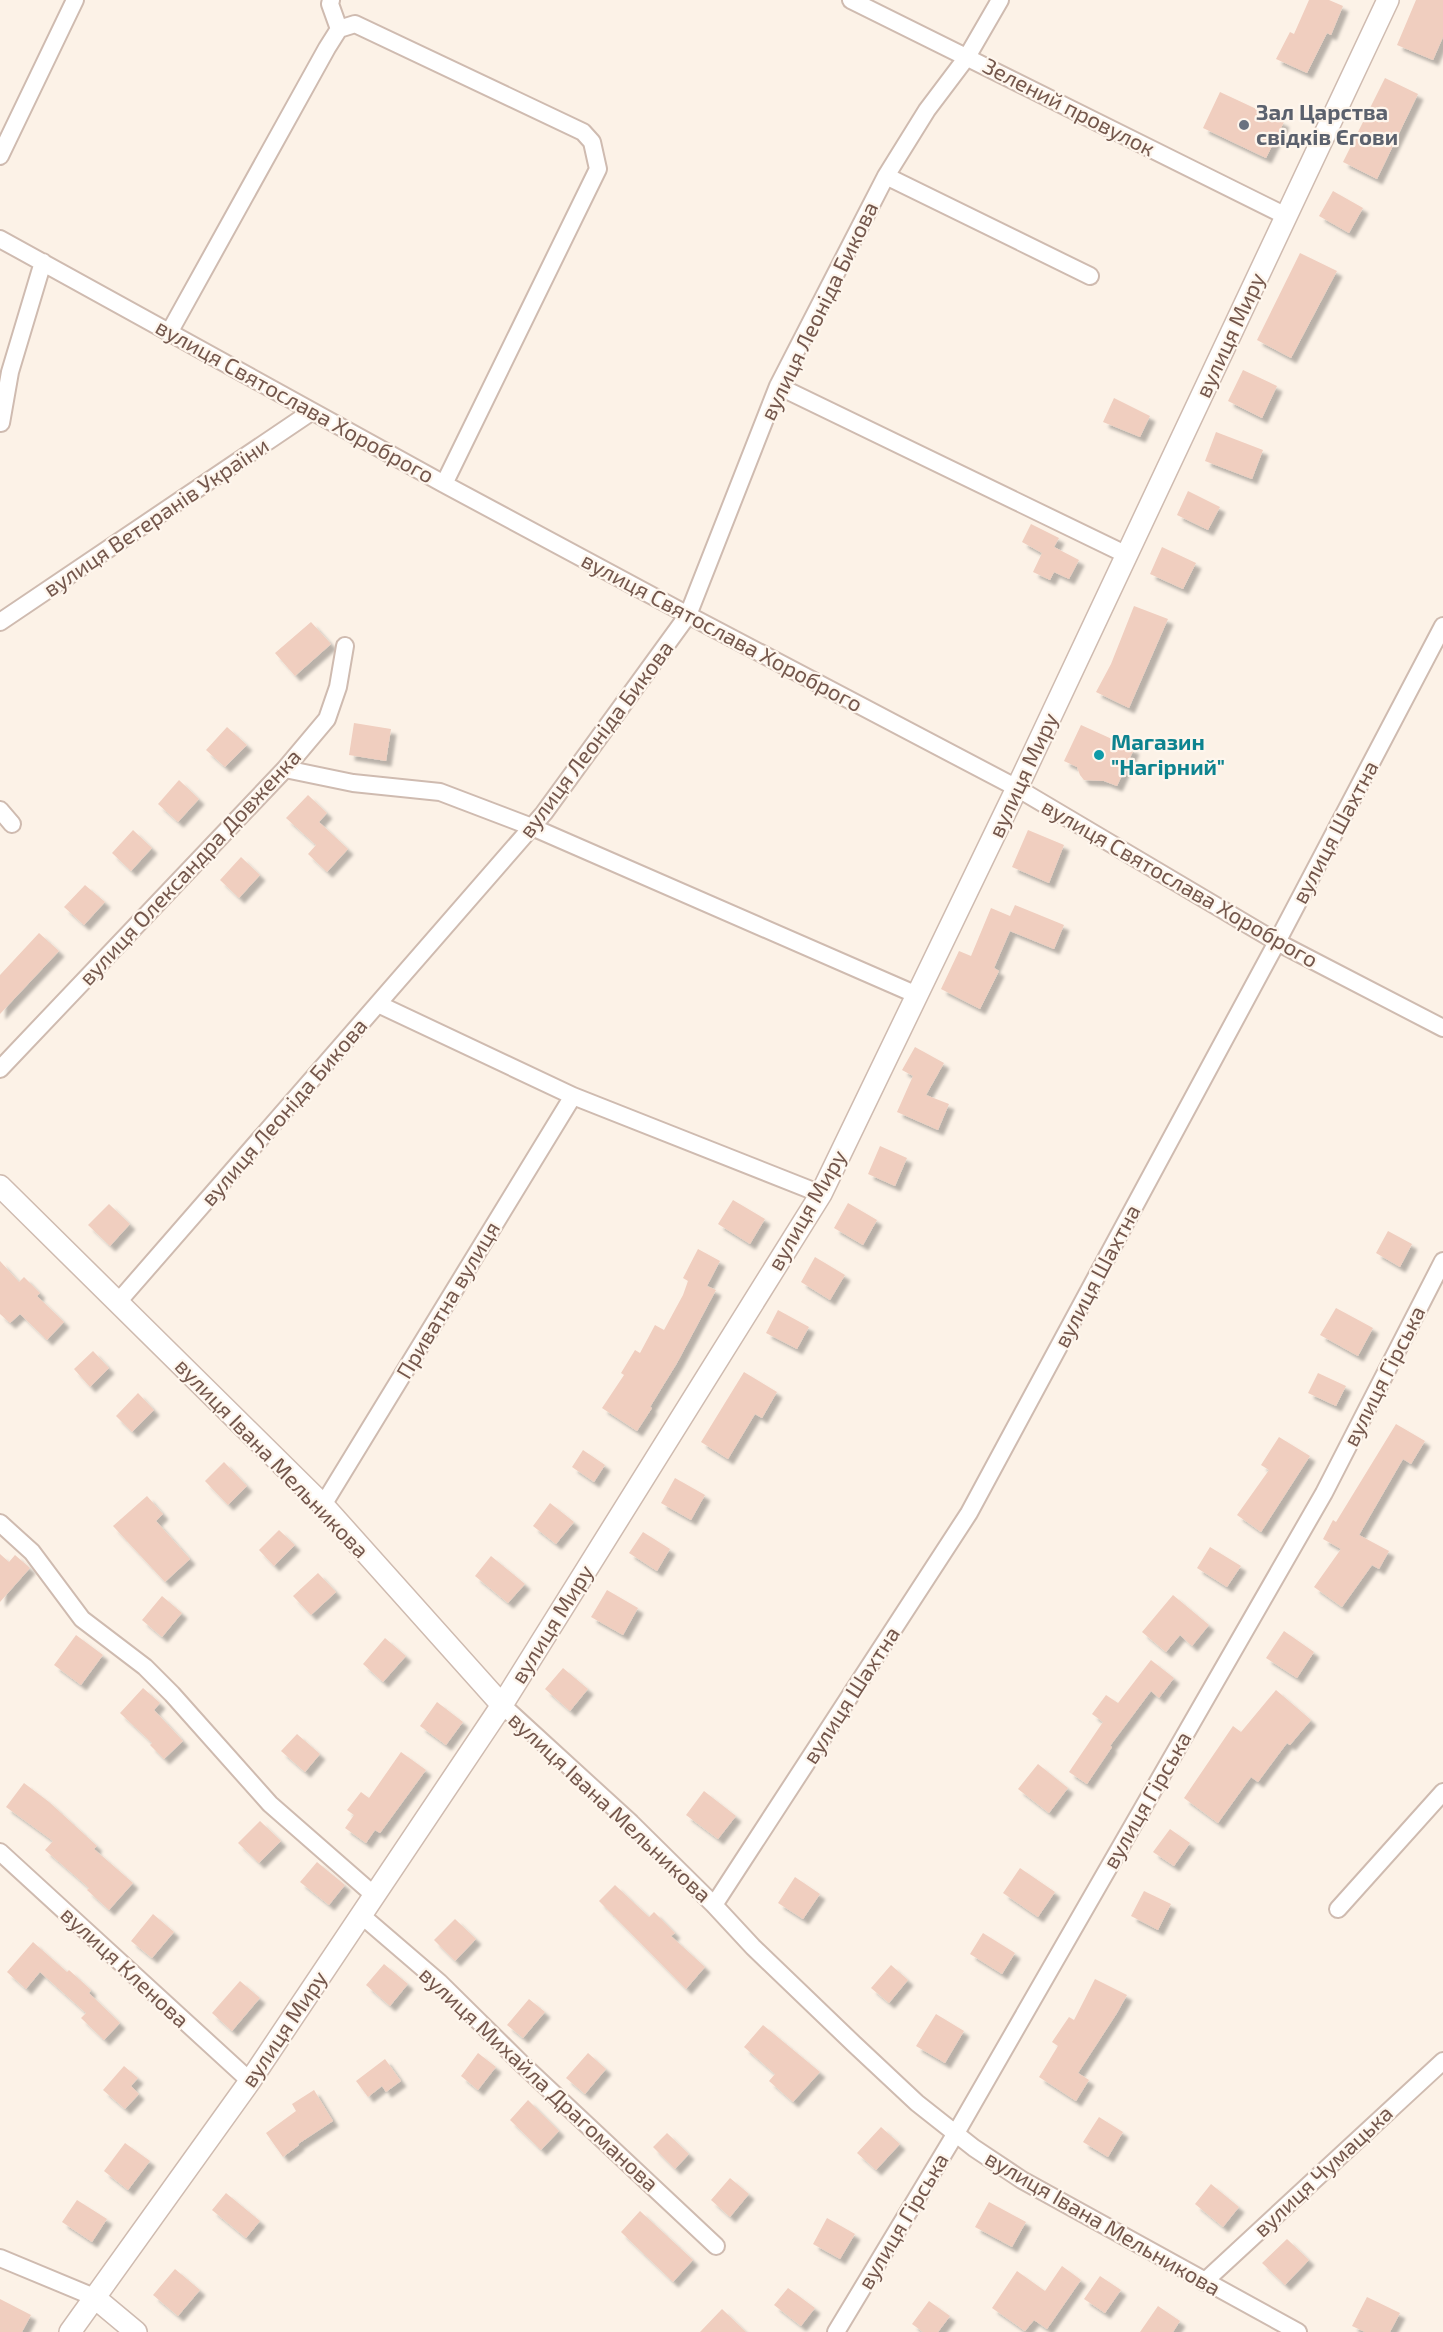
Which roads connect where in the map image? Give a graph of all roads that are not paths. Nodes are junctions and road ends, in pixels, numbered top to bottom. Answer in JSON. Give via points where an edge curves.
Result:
{"nodes":[{"id":1,"x":75,"y":0,"type":"edge"},
{"id":2,"x":331,"y":0,"type":"edge"},
{"id":3,"x":851,"y":0,"type":"edge"},
{"id":4,"x":1000,"y":0,"type":"edge"},
{"id":5,"x":1388,"y":0,"type":"edge"},
{"id":6,"x":339,"y":29,"type":"junction"},
{"id":7,"x":967,"y":57,"type":"junction"},
{"id":8,"x":0,"y":156,"type":"edge"},
{"id":9,"x":886,"y":176,"type":"junction"},
{"id":10,"x":1286,"y":216,"type":"junction"},
{"id":11,"x":0,"y":239,"type":"edge"},
{"id":12,"x":43,"y":262,"type":"junction"},
{"id":13,"x":1090,"y":276,"type":"dead end"},
{"id":14,"x":170,"y":331,"type":"junction"},
{"id":15,"x":778,"y":386,"type":"junction"},
{"id":16,"x":311,"y":412,"type":"junction"},
{"id":17,"x":1,"y":423,"type":"edge"},
{"id":18,"x":444,"y":484,"type":"junction"},
{"id":19,"x":1127,"y":555,"type":"junction"},
{"id":20,"x":688,"y":615,"type":"junction"},
{"id":21,"x":0,"y":622,"type":"edge"},
{"id":22,"x":1443,"y":626,"type":"edge"},
{"id":23,"x":345,"y":646,"type":"dead end"},
{"id":24,"x":285,"y":769,"type":"junction"},
{"id":25,"x":1017,"y":788,"type":"junction"},
{"id":26,"x":0,"y":810,"type":"edge"},
{"id":27,"x":12,"y":824,"type":"dead end"},
{"id":28,"x":532,"y":827,"type":"junction"},
{"id":29,"x":1277,"y":942,"type":"junction"},
{"id":30,"x":917,"y":995,"type":"junction"},
{"id":31,"x":378,"y":1004,"type":"junction"},
{"id":32,"x":1443,"y":1028,"type":"edge"},
{"id":33,"x":0,"y":1069,"type":"edge"},
{"id":34,"x":573,"y":1096,"type":"junction"},
{"id":35,"x":0,"y":1186,"type":"edge"},
{"id":36,"x":821,"y":1194,"type":"junction"},
{"id":37,"x":1443,"y":1261,"type":"edge"},
{"id":38,"x":118,"y":1302,"type":"junction"},
{"id":39,"x":323,"y":1505,"type":"junction"},
{"id":40,"x":0,"y":1523,"type":"edge"},
{"id":41,"x":502,"y":1705,"type":"junction"},
{"id":42,"x":1443,"y":1792,"type":"edge"},
{"id":43,"x":0,"y":1852,"type":"edge"},
{"id":44,"x":374,"y":1895,"type":"junction"},
{"id":45,"x":714,"y":1905,"type":"junction"},
{"id":46,"x":1338,"y":1909,"type":"dead end"},
{"id":47,"x":361,"y":1915,"type":"junction"},
{"id":48,"x":1443,"y":2061,"type":"edge"},
{"id":49,"x":250,"y":2081,"type":"junction"},
{"id":50,"x":956,"y":2133,"type":"junction"},
{"id":51,"x":716,"y":2246,"type":"dead end"},
{"id":52,"x":0,"y":2258,"type":"edge"},
{"id":53,"x":1204,"y":2282,"type":"junction"},
{"id":54,"x":94,"y":2297,"type":"junction"},
{"id":55,"x":70,"y":2332,"type":"edge"},
{"id":56,"x":136,"y":2332,"type":"edge"},
{"id":57,"x":836,"y":2332,"type":"edge"},
{"id":58,"x":1298,"y":2332,"type":"edge"}],
"edges":[{"from":1,"to":8,"type":"street"},
{"from":2,"to":6,"type":"street"},
{"from":3,"to":7,"type":"street","name":"Зелений провулок"},
{"from":4,"to":7,"type":"street","name":"вулиця Леоніда Бикова"},
{"from":5,"to":10,"type":"street","name":"вулиця Миру"},
{"from":6,"to":14,"type":"street"},
{"from":6,"to":18,"type":"street","via":[[355,24],[583,132],[592,142],[598,169]]},
{"from":7,"to":9,"type":"street","name":"вулиця Леоніда Бикова","via":[[927,110]]},
{"from":7,"to":10,"type":"street","name":"Зелений провулок"},
{"from":9,"to":13,"type":"street"},
{"from":9,"to":15,"type":"street","name":"вулиця Леоніда Бикова"},
{"from":10,"to":19,"type":"street","name":"вулиця Миру"},
{"from":11,"to":12,"type":"street","name":"вулиця Святослава Хороброго"},
{"from":12,"to":14,"type":"street","name":"вулиця Святослава Хороброго"},
{"from":12,"to":17,"type":"street","via":[[10,372]]},
{"from":14,"to":16,"type":"street","name":"вулиця Святослава Хороброго"},
{"from":15,"to":19,"type":"street"},
{"from":15,"to":20,"type":"street","name":"вулиця Леоніда Бикова"},
{"from":16,"to":18,"type":"street","name":"вулиця Святослава Хороброго"},
{"from":16,"to":21,"type":"street","name":"вулиця Ветеранів України"},
{"from":18,"to":20,"type":"street","name":"вулиця Святослава Хороброго"},
{"from":19,"to":25,"type":"street","name":"вулиця Миру"},
{"from":20,"to":25,"type":"street","name":"вулиця Святослава Хороброго"},
{"from":20,"to":28,"type":"street","name":"вулиця Леоніда Бикова"},
{"from":22,"to":29,"type":"street","name":"вулиця Шахтна"},
{"from":23,"to":24,"type":"street","name":"вулиця Олександра Довженка","via":[[338,687],[327,719]]},
{"from":24,"to":28,"type":"street","via":[[353,783],[440,792]]},
{"from":24,"to":33,"type":"street","name":"вулиця Олександра Довженка"},
{"from":25,"to":29,"type":"street","name":"вулиця Святослава Хороброго"},
{"from":25,"to":30,"type":"street","name":"вулиця Миру"},
{"from":26,"to":27,"type":"street"},
{"from":28,"to":30,"type":"street"},
{"from":28,"to":31,"type":"street","name":"вулиця Леоніда Бикова"},
{"from":29,"to":32,"type":"street","name":"вулиця Святослава Хороброго"},
{"from":29,"to":45,"type":"street","name":"вулиця Шахтна","via":[[969,1513]]},
{"from":30,"to":36,"type":"street","name":"вулиця Миру"},
{"from":31,"to":34,"type":"street"},
{"from":31,"to":38,"type":"street","name":"вулиця Леоніда Бикова"},
{"from":34,"to":36,"type":"street"},
{"from":34,"to":39,"type":"street","name":"Приватна вулиця"},
{"from":35,"to":38,"type":"street","name":"вулиця Івана Мельникова"},
{"from":36,"to":41,"type":"street","name":"вулиця Миру"},
{"from":37,"to":50,"type":"street","name":"вулиця Гірська","via":[[1324,1493]]},
{"from":38,"to":39,"type":"street","name":"вулиця Івана Мельникова"},
{"from":39,"to":41,"type":"street","name":"вулиця Івана Мельникова"},
{"from":40,"to":44,"type":"street","via":[[32,1552],[81,1619],[145,1667],[270,1804]]},
{"from":41,"to":44,"type":"street","name":"вулиця Миру"},
{"from":41,"to":45,"type":"street","name":"вулиця Івана Мельникова"},
{"from":42,"to":46,"type":"street"},
{"from":43,"to":49,"type":"street","name":"вулиця Кленова"},
{"from":44,"to":47,"type":"street","name":"вулиця Миру"},
{"from":45,"to":50,"type":"street","name":"вулиця Івана Мельникова","via":[[862,2052]]},
{"from":47,"to":49,"type":"street","name":"вулиця Миру"},
{"from":47,"to":51,"type":"street","name":"вулиця Михайла Драгоманова","via":[[439,1982]]},
{"from":48,"to":53,"type":"street","name":"вулиця Чумацька"},
{"from":49,"to":54,"type":"street","name":"вулиця Миру"},
{"from":50,"to":53,"type":"street","name":"вулиця Івана Мельникова","via":[[1022,2180]]},
{"from":50,"to":57,"type":"street","name":"вулиця Гірська"},
{"from":52,"to":54,"type":"street"},
{"from":53,"to":58,"type":"street","name":"вулиця Івана Мельникова"},
{"from":54,"to":55,"type":"street","name":"вулиця Миру"},
{"from":54,"to":56,"type":"street"}]}
